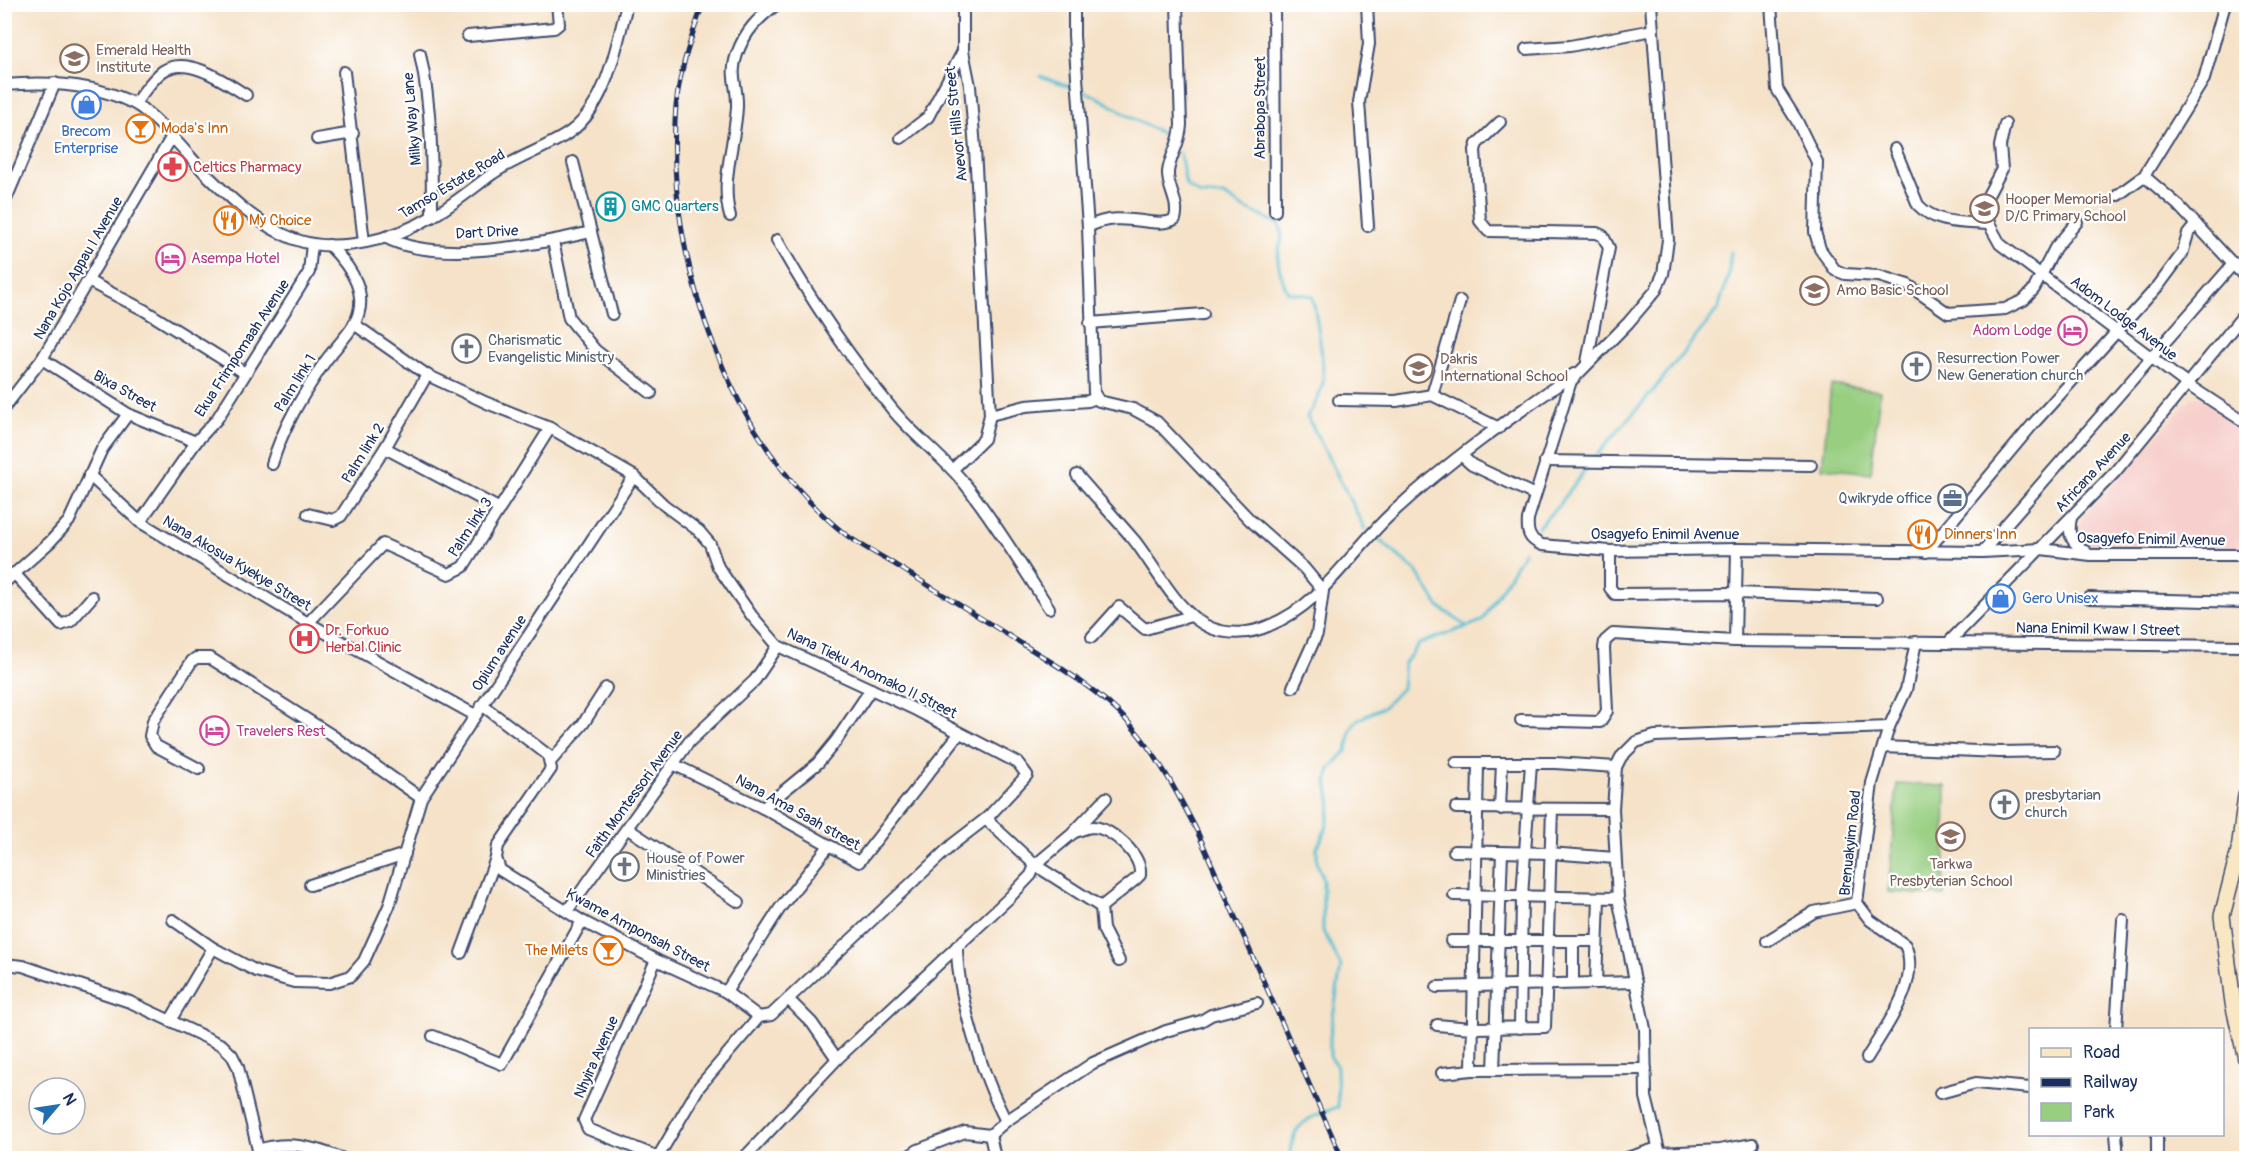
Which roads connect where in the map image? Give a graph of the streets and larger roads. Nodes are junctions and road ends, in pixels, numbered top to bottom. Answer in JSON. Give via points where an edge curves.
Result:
{"nodes":[{"id":1,"x":557,"y":4,"type":"edge"},
{"id":2,"x":627,"y":4,"type":"edge"},
{"id":3,"x":777,"y":4,"type":"edge"},
{"id":4,"x":963,"y":4,"type":"edge"},
{"id":5,"x":1074,"y":4,"type":"edge"},
{"id":6,"x":1177,"y":4,"type":"edge"},
{"id":7,"x":1274,"y":4,"type":"edge"},
{"id":8,"x":1367,"y":4,"type":"edge"},
{"id":9,"x":1651,"y":4,"type":"edge"},
{"id":10,"x":1771,"y":4,"type":"edge"},
{"id":11,"x":2225,"y":4,"type":"edge"},
{"id":12,"x":1653,"y":30,"type":"junction"},
{"id":13,"x":468,"y":36,"type":"dead end"},
{"id":14,"x":1526,"y":49,"type":"dead end"},
{"id":15,"x":963,"y":51,"type":"junction"},
{"id":16,"x":420,"y":54,"type":"dead end"},
{"id":17,"x":344,"y":72,"type":"dead end"},
{"id":18,"x":55,"y":83,"type":"junction"},
{"id":19,"x":4,"y":85,"type":"edge"},
{"id":20,"x":246,"y":94,"type":"dead end"},
{"id":21,"x":135,"y":103,"type":"junction"},
{"id":22,"x":1500,"y":122,"type":"dead end"},
{"id":23,"x":2005,"y":124,"type":"dead end"},
{"id":24,"x":352,"y":133,"type":"junction"},
{"id":25,"x":171,"y":138,"type":"junction"},
{"id":26,"x":901,"y":138,"type":"dead end"},
{"id":27,"x":317,"y":139,"type":"dead end"},
{"id":28,"x":1895,"y":149,"type":"dead end"},
{"id":29,"x":573,"y":162,"type":"dead end"},
{"id":30,"x":2144,"y":176,"type":"junction"},
{"id":31,"x":2118,"y":195,"type":"dead end"},
{"id":32,"x":4,"y":204,"type":"edge"},
{"id":33,"x":1275,"y":211,"type":"dead end"},
{"id":34,"x":730,"y":216,"type":"dead end"},
{"id":35,"x":432,"y":217,"type":"junction"},
{"id":36,"x":2077,"y":222,"type":"dead end"},
{"id":37,"x":1989,"y":224,"type":"junction"},
{"id":38,"x":2196,"y":224,"type":"junction"},
{"id":39,"x":1368,"y":226,"type":"dead end"},
{"id":40,"x":1088,"y":227,"type":"junction"},
{"id":41,"x":591,"y":232,"type":"junction"},
{"id":42,"x":385,"y":237,"type":"junction"},
{"id":43,"x":777,"y":240,"type":"dead end"},
{"id":44,"x":553,"y":241,"type":"junction"},
{"id":45,"x":364,"y":242,"type":"junction"},
{"id":46,"x":312,"y":244,"type":"junction"},
{"id":47,"x":329,"y":245,"type":"junction"},
{"id":48,"x":2234,"y":263,"type":"junction"},
{"id":49,"x":2042,"y":274,"type":"junction"},
{"id":50,"x":2247,"y":278,"type":"edge"},
{"id":51,"x":88,"y":281,"type":"junction"},
{"id":52,"x":1460,"y":300,"type":"dead end"},
{"id":53,"x":2247,"y":312,"type":"edge"},
{"id":54,"x":612,"y":314,"type":"dead end"},
{"id":55,"x":1203,"y":314,"type":"dead end"},
{"id":56,"x":1090,"y":323,"type":"junction"},
{"id":57,"x":354,"y":324,"type":"junction"},
{"id":58,"x":2117,"y":331,"type":"junction"},
{"id":59,"x":2150,"y":357,"type":"junction"},
{"id":60,"x":42,"y":358,"type":"junction"},
{"id":61,"x":1583,"y":366,"type":"junction"},
{"id":62,"x":245,"y":373,"type":"junction"},
{"id":63,"x":427,"y":375,"type":"junction"},
{"id":64,"x":2188,"y":385,"type":"junction"},
{"id":65,"x":651,"y":393,"type":"dead end"},
{"id":66,"x":1432,"y":395,"type":"junction"},
{"id":67,"x":1096,"y":398,"type":"junction"},
{"id":68,"x":1339,"y":400,"type":"dead end"},
{"id":69,"x":4,"y":408,"type":"edge"},
{"id":70,"x":128,"y":414,"type":"junction"},
{"id":71,"x":990,"y":416,"type":"junction"},
{"id":72,"x":2247,"y":423,"type":"edge"},
{"id":73,"x":550,"y":428,"type":"junction"},
{"id":74,"x":1499,"y":428,"type":"junction"},
{"id":75,"x":196,"y":442,"type":"junction"},
{"id":76,"x":385,"y":448,"type":"junction"},
{"id":77,"x":1462,"y":456,"type":"junction"},
{"id":78,"x":1545,"y":461,"type":"junction"},
{"id":79,"x":272,"y":464,"type":"dead end"},
{"id":80,"x":1811,"y":465,"type":"dead end"},
{"id":81,"x":953,"y":469,"type":"junction"},
{"id":82,"x":89,"y":475,"type":"junction"},
{"id":83,"x":1077,"y":475,"type":"dead end"},
{"id":84,"x":634,"y":476,"type":"junction"},
{"id":85,"x":1535,"y":495,"type":"junction"},
{"id":86,"x":500,"y":509,"type":"junction"},
{"id":87,"x":308,"y":514,"type":"dead end"},
{"id":88,"x":2071,"y":518,"type":"junction"},
{"id":89,"x":141,"y":522,"type":"junction"},
{"id":90,"x":1737,"y":549,"type":"junction"},
{"id":91,"x":2042,"y":549,"type":"junction"},
{"id":92,"x":1610,"y":551,"type":"junction"},
{"id":93,"x":1926,"y":552,"type":"junction"},
{"id":94,"x":1982,"y":552,"type":"junction"},
{"id":95,"x":2091,"y":555,"type":"junction"},
{"id":96,"x":2247,"y":555,"type":"edge"},
{"id":97,"x":14,"y":573,"type":"junction"},
{"id":98,"x":4,"y":583,"type":"edge"},
{"id":99,"x":1323,"y":591,"type":"junction"},
{"id":100,"x":1736,"y":593,"type":"junction"},
{"id":101,"x":92,"y":597,"type":"dead end"},
{"id":102,"x":1877,"y":598,"type":"dead end"},
{"id":103,"x":2089,"y":598,"type":"dead end"},
{"id":104,"x":2247,"y":602,"type":"edge"},
{"id":105,"x":1049,"y":608,"type":"dead end"},
{"id":106,"x":1191,"y":615,"type":"junction"},
{"id":107,"x":308,"y":623,"type":"junction"},
{"id":108,"x":1092,"y":638,"type":"dead end"},
{"id":109,"x":1735,"y":641,"type":"junction"},
{"id":110,"x":1916,"y":642,"type":"junction"},
{"id":111,"x":1949,"y":642,"type":"junction"},
{"id":112,"x":778,"y":646,"type":"junction"},
{"id":113,"x":2247,"y":646,"type":"edge"},
{"id":114,"x":1293,"y":687,"type":"dead end"},
{"id":115,"x":606,"y":688,"type":"dead end"},
{"id":116,"x":871,"y":689,"type":"junction"},
{"id":117,"x":482,"y":705,"type":"junction"},
{"id":118,"x":475,"y":715,"type":"junction"},
{"id":119,"x":1521,"y":720,"type":"dead end"},
{"id":120,"x":1889,"y":727,"type":"junction"},
{"id":121,"x":960,"y":734,"type":"junction"},
{"id":122,"x":1883,"y":747,"type":"junction"},
{"id":123,"x":2055,"y":751,"type":"dead end"},
{"id":124,"x":551,"y":761,"type":"junction"},
{"id":125,"x":1456,"y":763,"type":"dead end"},
{"id":126,"x":1531,"y":763,"type":"junction"},
{"id":127,"x":673,"y":764,"type":"junction"},
{"id":128,"x":1478,"y":764,"type":"junction"},
{"id":129,"x":1502,"y":764,"type":"junction"},
{"id":130,"x":1616,"y":767,"type":"junction"},
{"id":131,"x":199,"y":769,"type":"dead end"},
{"id":132,"x":2247,"y":795,"type":"edge"},
{"id":133,"x":421,"y":798,"type":"junction"},
{"id":134,"x":1106,"y":798,"type":"dead end"},
{"id":135,"x":763,"y":808,"type":"junction"},
{"id":136,"x":1456,"y":808,"type":"dead end"},
{"id":137,"x":1500,"y":808,"type":"junction"},
{"id":138,"x":1477,"y":809,"type":"junction"},
{"id":139,"x":1528,"y":809,"type":"junction"},
{"id":140,"x":1552,"y":809,"type":"junction"},
{"id":141,"x":1613,"y":809,"type":"junction"},
{"id":142,"x":988,"y":817,"type":"junction"},
{"id":143,"x":628,"y":829,"type":"junction"},
{"id":144,"x":1072,"y":834,"type":"junction"},
{"id":145,"x":828,"y":847,"type":"junction"},
{"id":146,"x":1454,"y":851,"type":"dead end"},
{"id":147,"x":1476,"y":852,"type":"junction"},
{"id":148,"x":1502,"y":852,"type":"junction"},
{"id":149,"x":1525,"y":853,"type":"junction"},
{"id":150,"x":1549,"y":853,"type":"junction"},
{"id":151,"x":405,"y":854,"type":"junction"},
{"id":152,"x":496,"y":858,"type":"junction"},
{"id":153,"x":1615,"y":858,"type":"junction"},
{"id":154,"x":1035,"y":865,"type":"junction"},
{"id":155,"x":310,"y":885,"type":"dead end"},
{"id":156,"x":1454,"y":895,"type":"dead end"},
{"id":157,"x":1475,"y":896,"type":"junction"},
{"id":158,"x":1499,"y":897,"type":"junction"},
{"id":159,"x":1522,"y":897,"type":"junction"},
{"id":160,"x":1548,"y":898,"type":"junction"},
{"id":161,"x":1599,"y":898,"type":"junction"},
{"id":162,"x":1618,"y":898,"type":"junction"},
{"id":163,"x":739,"y":902,"type":"dead end"},
{"id":164,"x":1857,"y":903,"type":"junction"},
{"id":165,"x":1101,"y":907,"type":"junction"},
{"id":166,"x":567,"y":911,"type":"junction"},
{"id":167,"x":173,"y":920,"type":"dead end"},
{"id":168,"x":2123,"y":920,"type":"dead end"},
{"id":169,"x":582,"y":921,"type":"junction"},
{"id":170,"x":1451,"y":941,"type":"dead end"},
{"id":171,"x":1473,"y":941,"type":"junction"},
{"id":172,"x":1498,"y":941,"type":"junction"},
{"id":173,"x":1597,"y":941,"type":"junction"},
{"id":174,"x":1767,"y":941,"type":"dead end"},
{"id":175,"x":1522,"y":942,"type":"junction"},
{"id":176,"x":1547,"y":942,"type":"junction"},
{"id":177,"x":1573,"y":942,"type":"junction"},
{"id":178,"x":957,"y":946,"type":"junction"},
{"id":179,"x":213,"y":948,"type":"junction"},
{"id":180,"x":461,"y":953,"type":"dead end"},
{"id":181,"x":656,"y":960,"type":"junction"},
{"id":182,"x":1119,"y":961,"type":"dead end"},
{"id":183,"x":4,"y":963,"type":"edge"},
{"id":184,"x":1636,"y":982,"type":"junction"},
{"id":185,"x":1573,"y":983,"type":"junction"},
{"id":186,"x":1596,"y":983,"type":"junction"},
{"id":187,"x":1547,"y":984,"type":"junction"},
{"id":188,"x":1496,"y":985,"type":"junction"},
{"id":189,"x":1521,"y":985,"type":"junction"},
{"id":190,"x":1472,"y":986,"type":"junction"},
{"id":191,"x":1437,"y":987,"type":"dead end"},
{"id":192,"x":726,"y":992,"type":"junction"},
{"id":193,"x":788,"y":999,"type":"junction"},
{"id":194,"x":1257,"y":1003,"type":"dead end"},
{"id":195,"x":759,"y":1017,"type":"junction"},
{"id":196,"x":170,"y":1021,"type":"junction"},
{"id":197,"x":1437,"y":1025,"type":"dead end"},
{"id":198,"x":1471,"y":1028,"type":"junction"},
{"id":199,"x":1495,"y":1028,"type":"junction"},
{"id":200,"x":1520,"y":1028,"type":"junction"},
{"id":201,"x":2116,"y":1028,"type":"edge"},
{"id":202,"x":433,"y":1036,"type":"dead end"},
{"id":203,"x":1867,"y":1058,"type":"dead end"},
{"id":204,"x":837,"y":1059,"type":"junction"},
{"id":205,"x":2247,"y":1059,"type":"edge"},
{"id":206,"x":1646,"y":1069,"type":"junction"},
{"id":207,"x":1472,"y":1070,"type":"junction"},
{"id":208,"x":1494,"y":1070,"type":"junction"},
{"id":209,"x":1442,"y":1073,"type":"dead end"},
{"id":210,"x":2029,"y":1088,"type":"edge"},
{"id":211,"x":1940,"y":1093,"type":"dead end"},
{"id":212,"x":1006,"y":1121,"type":"junction"},
{"id":213,"x":990,"y":1136,"type":"junction"},
{"id":214,"x":2116,"y":1136,"type":"edge"},
{"id":215,"x":2157,"y":1136,"type":"edge"},
{"id":216,"x":1753,"y":1144,"type":"dead end"},
{"id":217,"x":259,"y":1154,"type":"edge"},
{"id":218,"x":1660,"y":1154,"type":"edge"},
{"id":219,"x":341,"y":1158,"type":"edge"},
{"id":220,"x":660,"y":1158,"type":"edge"},
{"id":221,"x":744,"y":1158,"type":"edge"},
{"id":222,"x":906,"y":1158,"type":"edge"},
{"id":223,"x":995,"y":1158,"type":"edge"},
{"id":224,"x":1627,"y":1158,"type":"edge"},
{"id":225,"x":2118,"y":1158,"type":"edge"},
{"id":226,"x":2157,"y":1158,"type":"edge"}],
"edges":[{"from":1,"to":13,"type":"street","via":[[558,24],[554,28]]},
{"from":2,"to":35,"type":"street","name":"Tamso Estate Road","via":[[610,66],[582,123],[497,171]]},
{"from":3,"to":34,"type":"street","via":[[745,34],[733,67],[737,104],[726,182]]},
{"from":4,"to":15,"type":"street","name":"Avevor Hills Street"},
{"from":5,"to":40,"type":"street"},
{"from":6,"to":40,"type":"street","via":[[1181,125],[1168,172],[1178,211],[1175,219],[1165,223],[1118,217]]},
{"from":7,"to":33,"type":"street","name":"Abrabopa Street"},
{"from":8,"to":39,"type":"street","via":[[1369,44],[1359,102]]},
{"from":9,"to":12,"type":"street","name":"Osagyefo Enimil Avenue"},
{"from":10,"to":49,"type":"street","via":[[1777,89],[1817,162],[1815,232],[1820,249],[1835,270],[1908,285],[1948,313],[2005,309],[2024,300]]},
{"from":11,"to":30,"type":"street","via":[[2204,79]]},
{"from":12,"to":14,"type":"street","via":[[1570,46]]},
{"from":12,"to":61,"type":"street","name":"Osagyefo Enimil Avenue","via":[[1667,257],[1656,290]]},
{"from":15,"to":26,"type":"street","via":[[928,117]]},
{"from":15,"to":71,"type":"street","name":"Avevor Hills Street","via":[[970,86]]},
{"from":16,"to":35,"type":"street","name":"Milky Way Lane","via":[[431,134]]},
{"from":17,"to":24,"type":"street"},
{"from":18,"to":19,"type":"street","name":"Tamso Estate Road"},
{"from":18,"to":21,"type":"street","name":"Tamso Estate Road","via":[[97,90]]},
{"from":18,"to":32,"type":"street"},
{"from":20,"to":21,"type":"street","via":[[206,73],[177,67],[158,75]]},
{"from":21,"to":25,"type":"street","name":"Tamso Estate Road"},
{"from":22,"to":61,"type":"street","via":[[1475,150],[1483,228],[1534,234],[1597,233],[1609,248]]},
{"from":23,"to":37,"type":"street","via":[[2000,146],[2002,169],[1986,200]]},
{"from":24,"to":27,"type":"street"},
{"from":24,"to":45,"type":"street"},
{"from":25,"to":46,"type":"street","name":"Tamso Estate Road","via":[[232,200],[276,231]]},
{"from":25,"to":51,"type":"street","name":"Nana Kojo Appau I Avenue"},
{"from":28,"to":37,"type":"street","via":[[1918,205],[1925,212],[1943,220]]},
{"from":29,"to":41,"type":"street"},
{"from":30,"to":31,"type":"street"},
{"from":30,"to":38,"type":"street"},
{"from":35,"to":42,"type":"street","name":"Tamso Estate Road"},
{"from":36,"to":49,"type":"street","via":[[2058,243]]},
{"from":37,"to":49,"type":"street","name":"Adom Lodge Avenue","via":[[2000,244]]},
{"from":38,"to":48,"type":"street"},
{"from":38,"to":58,"type":"street","via":[[2188,234],[2182,254]]},
{"from":40,"to":56,"type":"street"},
{"from":41,"to":44,"type":"street","name":"Dart Drive"},
{"from":41,"to":54,"type":"street"},
{"from":42,"to":44,"type":"street","name":"Dart Drive","via":[[420,250]]},
{"from":42,"to":45,"type":"street","name":"Tamso Estate Road"},
{"from":43,"to":81,"type":"street","via":[[812,300],[893,410]]},
{"from":44,"to":65,"type":"street","via":[[569,318],[595,350]]},
{"from":45,"to":47,"type":"street","name":"Tamso Estate Road"},
{"from":46,"to":47,"type":"street","name":"Tamso Estate Road"},
{"from":46,"to":62,"type":"street","name":"Ekua Frimpomaah Avenue","via":[[309,272]]},
{"from":47,"to":57,"type":"street","via":[[357,280],[359,308]]},
{"from":48,"to":50,"type":"street"},
{"from":48,"to":59,"type":"street"},
{"from":49,"to":58,"type":"street","name":"Adom Lodge Avenue"},
{"from":51,"to":60,"type":"street","name":"Nana Kojo Appau I Avenue"},
{"from":51,"to":62,"type":"street","via":[[144,310]]},
{"from":52,"to":66,"type":"street"},
{"from":53,"to":64,"type":"street","name":"Africana Avenue"},
{"from":55,"to":56,"type":"street"},
{"from":56,"to":67,"type":"street"},
{"from":57,"to":63,"type":"street","name":"Nana Tieku Anomako II Street"},
{"from":57,"to":79,"type":"street","name":"Palm link 1","via":[[290,415]]},
{"from":58,"to":59,"type":"street","name":"Adom Lodge Avenue"},
{"from":58,"to":93,"type":"street"},
{"from":59,"to":64,"type":"street","name":"Adom Lodge Avenue"},
{"from":59,"to":94,"type":"street"},
{"from":60,"to":69,"type":"street","name":"Nana Kojo Appau I Avenue"},
{"from":60,"to":70,"type":"street","name":"Bixa Street"},
{"from":61,"to":74,"type":"street"},
{"from":61,"to":78,"type":"street","name":"Osagyefo Enimil Avenue","via":[[1567,390]]},
{"from":62,"to":75,"type":"street","name":"Ekua Frimpomaah Avenue","via":[[217,419]]},
{"from":63,"to":73,"type":"street","name":"Nana Tieku Anomako II Street"},
{"from":63,"to":76,"type":"street","name":"Palm link 2"},
{"from":64,"to":72,"type":"street","name":"Adom Lodge Avenue"},
{"from":64,"to":88,"type":"street","name":"Africana Avenue"},
{"from":66,"to":68,"type":"street","via":[[1402,400]]},
{"from":66,"to":74,"type":"street"},
{"from":67,"to":71,"type":"street","via":[[1026,406]]},
{"from":67,"to":99,"type":"street","via":[[1133,409],[1157,422]]},
{"from":70,"to":75,"type":"street","name":"Bixa Street"},
{"from":70,"to":82,"type":"street","via":[[102,449]]},
{"from":71,"to":81,"type":"street","via":[[984,439]]},
{"from":73,"to":84,"type":"street","name":"Nana Tieku Anomako II Street"},
{"from":73,"to":86,"type":"street","name":"Palm link 3"},
{"from":74,"to":77,"type":"street"},
{"from":75,"to":89,"type":"street","name":"Ekua Frimpomaah Avenue"},
{"from":76,"to":86,"type":"street"},
{"from":76,"to":87,"type":"street","name":"Palm link 2","via":[[341,516],[333,520]]},
{"from":77,"to":85,"type":"street","via":[[1472,465]]},
{"from":77,"to":99,"type":"street","via":[[1390,515]]},
{"from":78,"to":80,"type":"street"},
{"from":78,"to":85,"type":"street","name":"Osagyefo Enimil Avenue"},
{"from":81,"to":105,"type":"street"},
{"from":82,"to":89,"type":"street","name":"Nana Akosua Kyekye Street"},
{"from":82,"to":97,"type":"street","via":[[69,521]]},
{"from":83,"to":106,"type":"street"},
{"from":84,"to":112,"type":"street","name":"Nana Tieku Anomako II Street","via":[[699,531],[710,544],[718,567]]},
{"from":84,"to":117,"type":"street","name":"Opium avenue"},
{"from":85,"to":92,"type":"street","name":"Osagyefo Enimil Avenue","via":[[1527,530],[1533,541]]},
{"from":86,"to":107,"type":"street","name":"Palm link 3","via":[[456,572],[449,574],[383,544]]},
{"from":88,"to":91,"type":"street","name":"Africana Avenue"},
{"from":88,"to":95,"type":"street","via":[[2068,530],[2075,545]]},
{"from":89,"to":107,"type":"street","name":"Nana Akosua Kyekye Street"},
{"from":90,"to":92,"type":"street","name":"Osagyefo Enimil Avenue"},
{"from":90,"to":93,"type":"street","name":"Osagyefo Enimil Avenue"},
{"from":90,"to":100,"type":"street"},
{"from":91,"to":94,"type":"street","name":"Osagyefo Enimil Avenue"},
{"from":91,"to":95,"type":"street","name":"Osagyefo Enimil Avenue"},
{"from":91,"to":111,"type":"street","name":"Africana Avenue"},
{"from":92,"to":100,"type":"street","via":[[1610,588],[1615,594]]},
{"from":93,"to":94,"type":"street","name":"Osagyefo Enimil Avenue"},
{"from":95,"to":96,"type":"street","name":"Osagyefo Enimil Avenue"},
{"from":97,"to":98,"type":"street"},
{"from":97,"to":101,"type":"street","via":[[62,625],[71,621]]},
{"from":99,"to":106,"type":"street","via":[[1268,626],[1248,632],[1211,628]]},
{"from":99,"to":114,"type":"street","via":[[1317,634]]},
{"from":100,"to":102,"type":"street"},
{"from":100,"to":109,"type":"street"},
{"from":103,"to":104,"type":"street"},
{"from":106,"to":108,"type":"street","via":[[1145,629],[1119,607]]},
{"from":107,"to":118,"type":"street","name":"Nana Akosua Kyekye Street"},
{"from":109,"to":110,"type":"street","name":"Nana Enimil Kwaw I Street"},
{"from":109,"to":119,"type":"street","name":"Nana Enimil Kwaw I Street","via":[[1613,634],[1604,648],[1605,718],[1600,722]]},
{"from":110,"to":111,"type":"street","name":"Nana Enimil Kwaw I Street"},
{"from":110,"to":120,"type":"street","name":"Brenuakyim Road","via":[[1906,690]]},
{"from":111,"to":113,"type":"street","name":"Nana Enimil Kwaw I Street"},
{"from":112,"to":116,"type":"street","name":"Nana Tieku Anomako II Street"},
{"from":112,"to":127,"type":"street","name":"Faith Montessori Avenue","via":[[754,680],[689,742]]},
{"from":115,"to":124,"type":"street","via":[[583,724]]},
{"from":116,"to":121,"type":"street","name":"Nana Tieku Anomako II Street"},
{"from":116,"to":135,"type":"street","via":[[818,763]]},
{"from":117,"to":118,"type":"street","name":"Opium avenue"},
{"from":117,"to":124,"type":"street"},
{"from":118,"to":133,"type":"street","name":"Opium avenue"},
{"from":120,"to":122,"type":"street","name":"Brenuakyim Road"},
{"from":120,"to":130,"type":"street","via":[[1655,736],[1628,748]]},
{"from":121,"to":142,"type":"street","name":"Nana Tieku Anomako II Street","via":[[1018,763],[1027,775]]},
{"from":121,"to":145,"type":"street","name":"Nana Ama Saah street","via":[[862,861],[855,862]]},
{"from":122,"to":123,"type":"street"},
{"from":122,"to":164,"type":"street","name":"Brenuakyim Road","via":[[1868,804]]},
{"from":124,"to":152,"type":"street","via":[[551,769],[498,846]]},
{"from":125,"to":128,"type":"street"},
{"from":126,"to":129,"type":"street"},
{"from":126,"to":130,"type":"street"},
{"from":126,"to":139,"type":"street"},
{"from":127,"to":135,"type":"street","name":"Nana Ama Saah street"},
{"from":127,"to":143,"type":"street","name":"Faith Montessori Avenue"},
{"from":128,"to":129,"type":"street"},
{"from":128,"to":138,"type":"street"},
{"from":129,"to":137,"type":"street"},
{"from":130,"to":141,"type":"street"},
{"from":131,"to":133,"type":"street","via":[[156,746],[150,736],[153,721],[192,661],[202,657],[210,658],[333,736]]},
{"from":132,"to":205,"type":"street","via":[[2239,850],[2222,916],[2233,1003]]},
{"from":133,"to":151,"type":"street","name":"Opium avenue"},
{"from":134,"to":144,"type":"street"},
{"from":135,"to":145,"type":"street","name":"Nana Ama Saah street"},
{"from":136,"to":138,"type":"street"},
{"from":137,"to":138,"type":"street"},
{"from":137,"to":139,"type":"street"},
{"from":138,"to":147,"type":"street"},
{"from":139,"to":140,"type":"street"},
{"from":139,"to":149,"type":"street"},
{"from":140,"to":141,"type":"street"},
{"from":140,"to":150,"type":"street"},
{"from":141,"to":153,"type":"street"},
{"from":142,"to":154,"type":"street"},
{"from":142,"to":193,"type":"street","via":[[953,844]]},
{"from":143,"to":163,"type":"street"},
{"from":143,"to":166,"type":"street","name":"Faith Montessori Avenue"},
{"from":144,"to":154,"type":"street"},
{"from":144,"to":165,"type":"street","via":[[1087,827],[1100,828],[1121,842],[1140,865],[1136,879]]},
{"from":145,"to":192,"type":"street","via":[[780,908]]},
{"from":146,"to":147,"type":"street"},
{"from":147,"to":148,"type":"street"},
{"from":147,"to":157,"type":"street"},
{"from":148,"to":149,"type":"street"},
{"from":148,"to":158,"type":"street"},
{"from":149,"to":150,"type":"street"},
{"from":149,"to":159,"type":"street"},
{"from":150,"to":153,"type":"street"},
{"from":150,"to":160,"type":"street"},
{"from":151,"to":155,"type":"street"},
{"from":151,"to":179,"type":"street","name":"Opium avenue","via":[[389,906],[364,961],[351,976],[329,983],[294,982],[255,971]]},
{"from":152,"to":166,"type":"street","name":"Kwame Amponsah Street","via":[[500,870]]},
{"from":152,"to":180,"type":"street"},
{"from":153,"to":162,"type":"street"},
{"from":154,"to":165,"type":"street"},
{"from":154,"to":178,"type":"street","via":[[1020,887]]},
{"from":156,"to":157,"type":"street"},
{"from":157,"to":158,"type":"street"},
{"from":157,"to":171,"type":"street"},
{"from":158,"to":159,"type":"street"},
{"from":158,"to":172,"type":"street"},
{"from":159,"to":160,"type":"street"},
{"from":159,"to":175,"type":"street"},
{"from":160,"to":161,"type":"street"},
{"from":160,"to":176,"type":"street"},
{"from":161,"to":162,"type":"street"},
{"from":161,"to":173,"type":"street"},
{"from":162,"to":184,"type":"street"},
{"from":164,"to":174,"type":"street","via":[[1814,912]]},
{"from":164,"to":203,"type":"street","name":"Brenuakyim Road","via":[[1870,920],[1905,945],[1910,964],[1902,995]]},
{"from":165,"to":182,"type":"street","via":[[1103,929]]},
{"from":166,"to":169,"type":"street","name":"Kwame Amponsah Street"},
{"from":167,"to":179,"type":"street","name":"Opium avenue"},
{"from":168,"to":201,"type":"street"},
{"from":169,"to":181,"type":"street","name":"Kwame Amponsah Street"},
{"from":169,"to":202,"type":"street","via":[[502,1064]]},
{"from":170,"to":171,"type":"street"},
{"from":171,"to":172,"type":"street"},
{"from":171,"to":190,"type":"street"},
{"from":172,"to":175,"type":"street"},
{"from":172,"to":188,"type":"street"},
{"from":173,"to":177,"type":"street"},
{"from":173,"to":186,"type":"street"},
{"from":175,"to":176,"type":"street"},
{"from":175,"to":189,"type":"street"},
{"from":176,"to":177,"type":"street"},
{"from":176,"to":187,"type":"street"},
{"from":177,"to":185,"type":"street"},
{"from":178,"to":204,"type":"street"},
{"from":178,"to":212,"type":"street","via":[[959,972],[978,1047]]},
{"from":179,"to":196,"type":"street"},
{"from":181,"to":192,"type":"street","name":"Kwame Amponsah Street"},
{"from":181,"to":220,"type":"street","name":"Nhyira Avenue","via":[[584,1120],[588,1130]]},
{"from":183,"to":196,"type":"street","via":[[130,1002]]},
{"from":184,"to":186,"type":"street"},
{"from":184,"to":206,"type":"street","via":[[1645,1029]]},
{"from":185,"to":186,"type":"street"},
{"from":185,"to":187,"type":"street"},
{"from":187,"to":189,"type":"street"},
{"from":187,"to":200,"type":"street","via":[[1545,1028]]},
{"from":188,"to":189,"type":"street"},
{"from":188,"to":190,"type":"street"},
{"from":188,"to":199,"type":"street"},
{"from":189,"to":200,"type":"street"},
{"from":190,"to":191,"type":"street"},
{"from":190,"to":198,"type":"street"},
{"from":192,"to":195,"type":"street","name":"Kwame Amponsah Street"},
{"from":193,"to":195,"type":"street","via":[[771,1015]]},
{"from":193,"to":204,"type":"street","via":[[812,1023]]},
{"from":194,"to":212,"type":"street","via":[[1166,1031],[1093,1063]]},
{"from":195,"to":220,"type":"street","via":[[699,1087]]},
{"from":196,"to":217,"type":"street","via":[[222,1045],[232,1055]]},
{"from":197,"to":198,"type":"street"},
{"from":198,"to":199,"type":"street"},
{"from":198,"to":207,"type":"street"},
{"from":199,"to":200,"type":"street"},
{"from":199,"to":208,"type":"street"},
{"from":204,"to":221,"type":"street"},
{"from":206,"to":208,"type":"street"},
{"from":206,"to":218,"type":"street","via":[[1646,1097]]},
{"from":207,"to":208,"type":"street"},
{"from":207,"to":209,"type":"street"},
{"from":210,"to":211,"type":"street","via":[[1976,1083]]},
{"from":212,"to":213,"type":"street"},
{"from":213,"to":222,"type":"street","via":[[965,1132]]},
{"from":213,"to":223,"type":"street"},
{"from":214,"to":225,"type":"street"},
{"from":215,"to":226,"type":"street"},
{"from":216,"to":218,"type":"street"},
{"from":217,"to":219,"type":"street","via":[[274,1145],[311,1146]]},
{"from":218,"to":224,"type":"street"}]}
